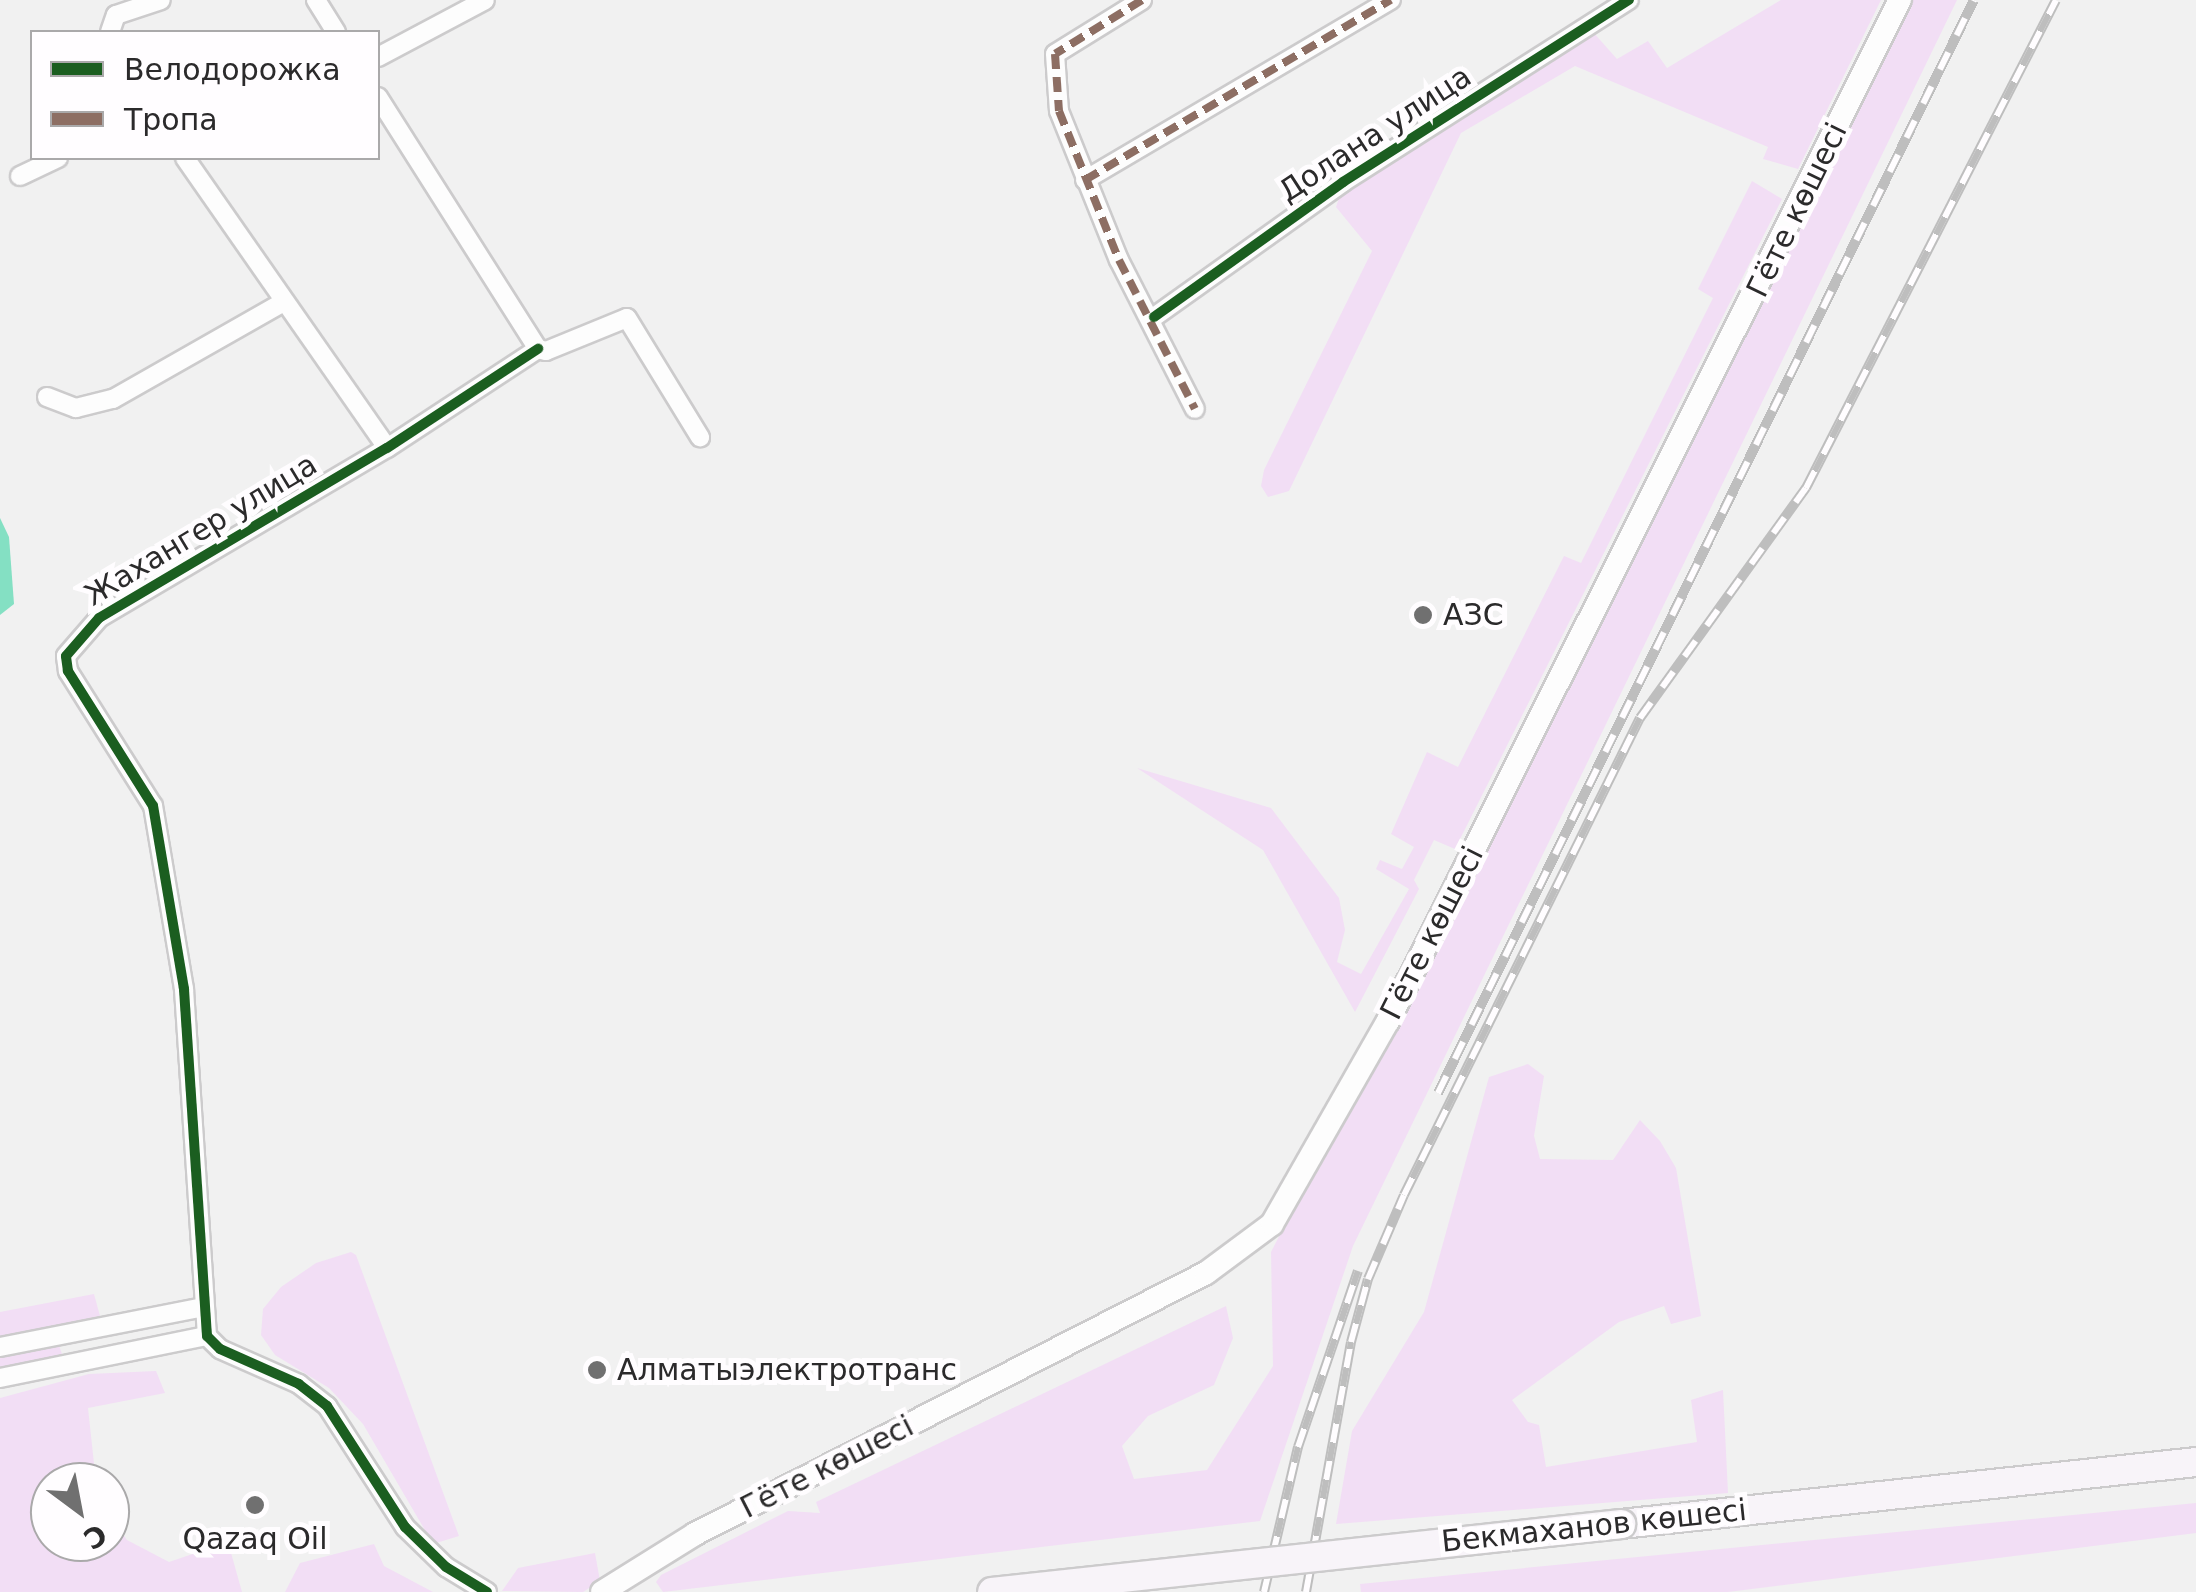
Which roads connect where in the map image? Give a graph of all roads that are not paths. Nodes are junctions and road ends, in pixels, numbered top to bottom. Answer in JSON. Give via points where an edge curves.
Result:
{"nodes":[{"id":1,"x":162,"y":0,"type":"edge"},
{"id":2,"x":316,"y":0,"type":"edge"},
{"id":3,"x":484,"y":0,"type":"edge"},
{"id":4,"x":1142,"y":0,"type":"edge"},
{"id":5,"x":1391,"y":0,"type":"edge"},
{"id":6,"x":1629,"y":0,"type":"edge"},
{"id":7,"x":1900,"y":0,"type":"edge"},
{"id":8,"x":111,"y":30,"type":"edge"},
{"id":9,"x":335,"y":30,"type":"edge"},
{"id":10,"x":380,"y":56,"type":"edge"},
{"id":11,"x":380,"y":100,"type":"edge"},
{"id":12,"x":54,"y":160,"type":"edge"},
{"id":13,"x":187,"y":160,"type":"edge"},
{"id":14,"x":20,"y":176,"type":"dead end"},
{"id":15,"x":1085,"y":180,"type":"junction"},
{"id":16,"x":284,"y":302,"type":"junction"},
{"id":17,"x":1154,"y":318,"type":"junction"},
{"id":18,"x":538,"y":349,"type":"junction"},
{"id":19,"x":47,"y":397,"type":"dead end"},
{"id":20,"x":1195,"y":409,"type":"dead end"},
{"id":21,"x":700,"y":437,"type":"dead end"},
{"id":22,"x":387,"y":448,"type":"junction"},
{"id":23,"x":203,"y":1306,"type":"junction"},
{"id":24,"x":207,"y":1336,"type":"junction"},
{"id":25,"x":0,"y":1347,"type":"edge"},
{"id":26,"x":0,"y":1378,"type":"edge"},
{"id":27,"x":2196,"y":1462,"type":"edge"},
{"id":28,"x":648,"y":1563,"type":"junction"},
{"id":29,"x":487,"y":1592,"type":"edge"},
{"id":30,"x":602,"y":1592,"type":"edge"},
{"id":31,"x":633,"y":1592,"type":"edge"},
{"id":32,"x":992,"y":1592,"type":"edge"}],
"edges":[{"from":1,"to":8,"type":"street","via":[[116,15]]},
{"from":2,"to":9,"type":"street"},
{"from":3,"to":10,"type":"street"},
{"from":4,"to":15,"type":"street","via":[[1055,54],[1059,111]]},
{"from":5,"to":15,"type":"street"},
{"from":6,"to":17,"type":"street","name":"Долана улица","via":[[1343,182]]},
{"from":7,"to":28,"type":"main road","name":"Гёте көшесі","via":[[1397,1004],[1272,1224],[1206,1273]]},
{"from":11,"to":18,"type":"street"},
{"from":12,"to":14,"type":"street"},
{"from":13,"to":16,"type":"street"},
{"from":15,"to":17,"type":"street"},
{"from":16,"to":19,"type":"street","via":[[113,399],[76,408]]},
{"from":16,"to":22,"type":"street"},
{"from":17,"to":20,"type":"street"},
{"from":18,"to":21,"type":"street","name":"Жахангер улица","via":[[626,318]]},
{"from":18,"to":22,"type":"street","name":"Жахангер улица"},
{"from":22,"to":23,"type":"street","name":"Жахангер улица","via":[[99,618],[66,656],[68,670],[152,806],[184,989]]},
{"from":23,"to":24,"type":"street"},
{"from":23,"to":25,"type":"street"},
{"from":24,"to":26,"type":"street"},
{"from":24,"to":29,"type":"street","via":[[220,1350],[299,1384],[327,1406],[405,1527],[446,1567]]},
{"from":27,"to":32,"type":"main road","name":"Бекмаханов көшесі","bridge":true},
{"from":28,"to":30,"type":"main road","name":"Гёте көшесі"},
{"from":28,"to":31,"type":"main road"}]}
